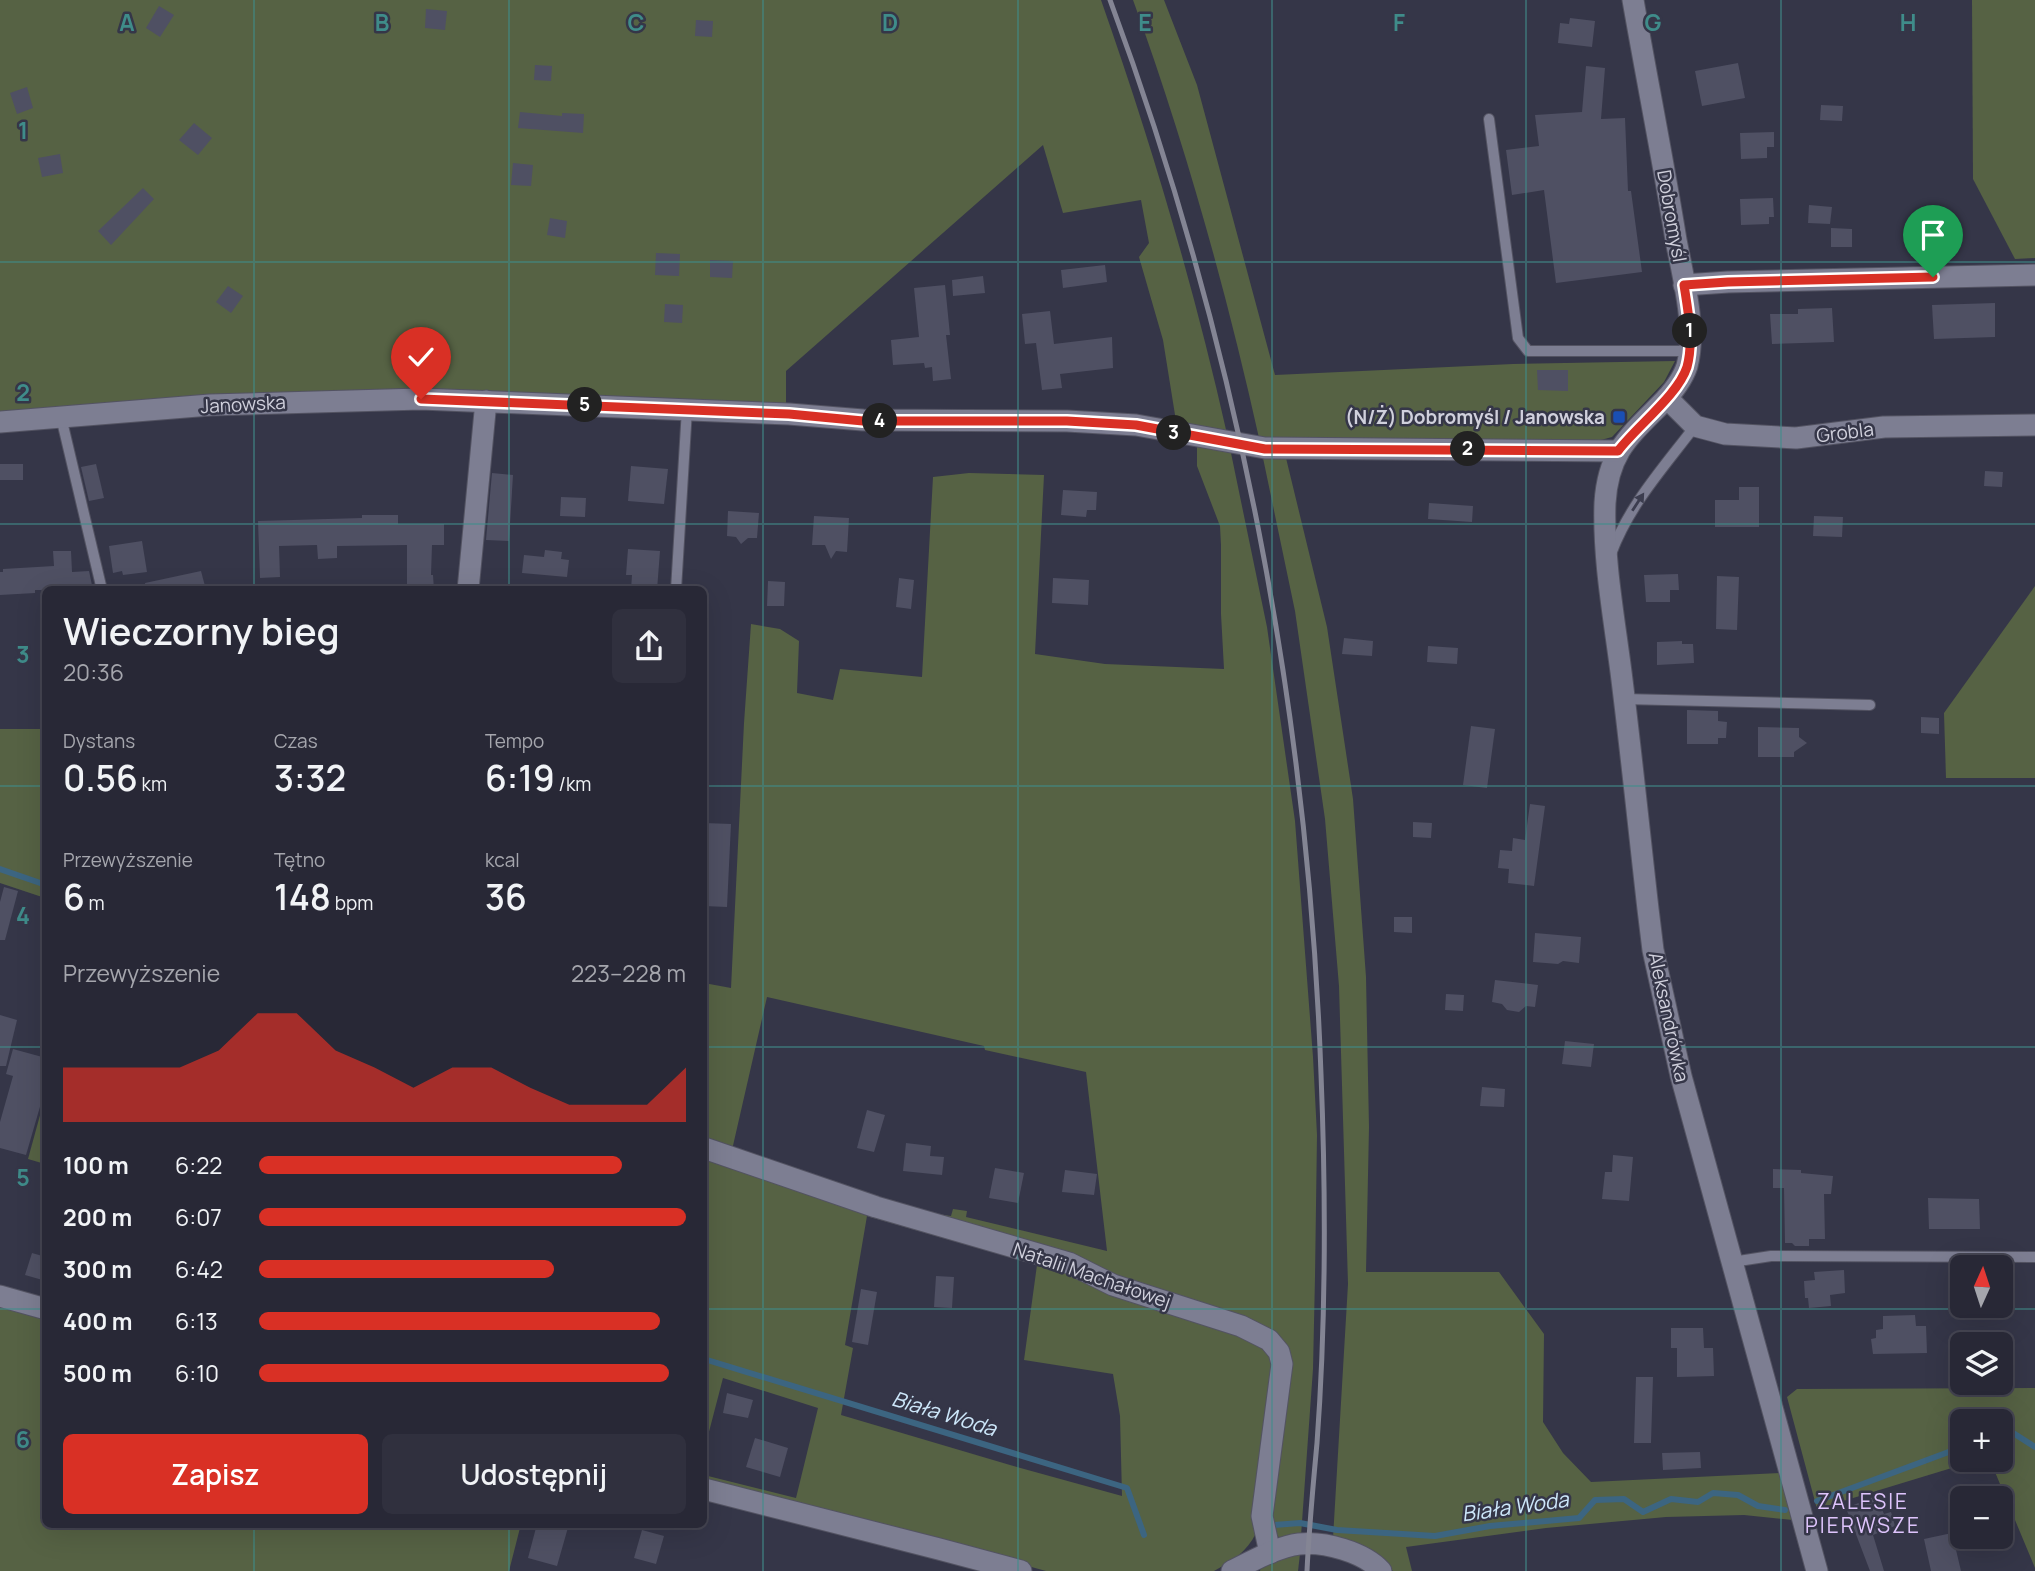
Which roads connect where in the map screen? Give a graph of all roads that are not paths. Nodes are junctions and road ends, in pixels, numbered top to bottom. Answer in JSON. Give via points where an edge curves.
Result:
{"nodes":[{"id":1,"x":1633,"y":0,"type":"edge"},
{"id":2,"x":1489,"y":119,"type":"dead end"},
{"id":3,"x":2035,"y":275,"type":"edge"},
{"id":4,"x":1684,"y":285,"type":"junction"},
{"id":5,"x":1690,"y":351,"type":"junction"},
{"id":6,"x":1667,"y":398,"type":"junction"},
{"id":7,"x":486,"y":401,"type":"junction"},
{"id":8,"x":687,"y":409,"type":"junction"},
{"id":9,"x":61,"y":417,"type":"junction"},
{"id":10,"x":0,"y":422,"type":"edge"},
{"id":11,"x":2035,"y":425,"type":"edge"},
{"id":12,"x":1695,"y":426,"type":"junction"},
{"id":13,"x":1618,"y":451,"type":"junction"},
{"id":14,"x":1608,"y":563,"type":"junction"},
{"id":15,"x":101,"y":586,"type":"edge"},
{"id":16,"x":468,"y":586,"type":"edge"},
{"id":17,"x":676,"y":586,"type":"edge"},
{"id":18,"x":1624,"y":699,"type":"junction"},
{"id":19,"x":1870,"y":705,"type":"dead end"},
{"id":20,"x":707,"y":1150,"type":"edge"},
{"id":21,"x":2035,"y":1257,"type":"edge"},
{"id":22,"x":1732,"y":1262,"type":"junction"},
{"id":23,"x":0,"y":1296,"type":"edge"},
{"id":24,"x":42,"y":1308,"type":"edge"},
{"id":25,"x":707,"y":1490,"type":"edge"},
{"id":26,"x":1270,"y":1553,"type":"junction"},
{"id":27,"x":1021,"y":1571,"type":"edge"},
{"id":28,"x":1232,"y":1571,"type":"edge"},
{"id":29,"x":1381,"y":1571,"type":"edge"},
{"id":30,"x":1818,"y":1571,"type":"edge"}],
"edges":[{"from":1,"to":4,"type":"street","name":"Dobromyśl"},
{"from":2,"to":5,"type":"lane","via":[[1518,338],[1528,351]]},
{"from":3,"to":4,"type":"street"},
{"from":4,"to":5,"type":"street","name":"Dobromyśl"},
{"from":5,"to":6,"type":"street","name":"Dobromyśl","via":[[1686,369]]},
{"from":6,"to":12,"type":"street"},
{"from":6,"to":13,"type":"street","name":"Dobromyśl"},
{"from":7,"to":8,"type":"street","name":"Janowska"},
{"from":7,"to":9,"type":"street","name":"Janowska","via":[[210,405]]},
{"from":7,"to":16,"type":"street"},
{"from":8,"to":13,"type":"street","name":"Janowska","via":[[863,421],[1136,425],[1265,449]]},
{"from":8,"to":17,"type":"lane"},
{"from":9,"to":10,"type":"street","name":"Janowska"},
{"from":9,"to":15,"type":"lane"},
{"from":11,"to":12,"type":"street","name":"Grobla","via":[[1884,427],[1797,438],[1725,434]]},
{"from":14,"to":12,"type":"lane","one_way":true,"via":[[1639,500]]},
{"from":13,"to":14,"type":"street","name":"Aleksandrówka","via":[[1606,489]]},
{"from":14,"to":18,"type":"street","name":"Aleksandrówka"},
{"from":18,"to":19,"type":"lane"},
{"from":18,"to":22,"type":"street","name":"Aleksandrówka","via":[[1653,950],[1681,1076]]},
{"from":20,"to":26,"type":"street","name":"Natalii Machałowej","via":[[876,1207],[1069,1263],[1113,1285],[1269,1339],[1282,1364],[1262,1516]]},
{"from":21,"to":22,"type":"lane","via":[[1771,1256]]},
{"from":22,"to":30,"type":"street","name":"Aleksandrówka"},
{"from":23,"to":24,"type":"street"},
{"from":25,"to":27,"type":"street"},
{"from":26,"to":28,"type":"street"},
{"from":26,"to":29,"type":"street","via":[[1299,1544],[1331,1546],[1359,1555]]}]}
